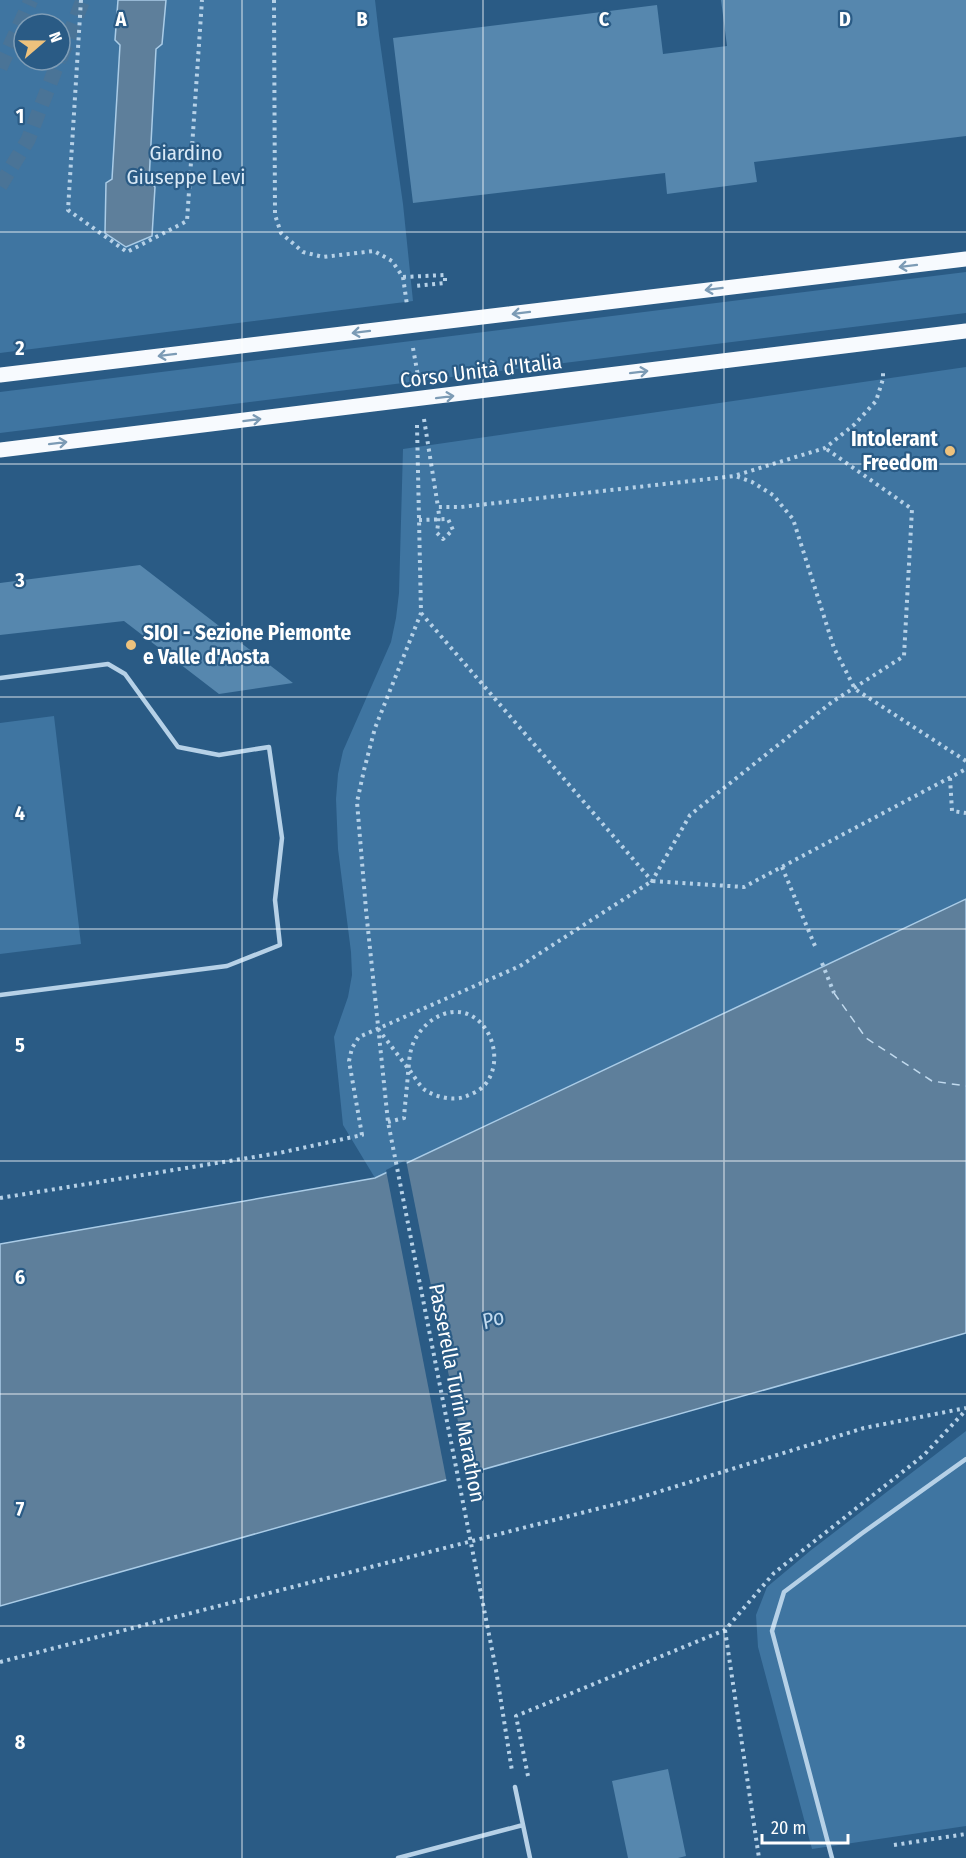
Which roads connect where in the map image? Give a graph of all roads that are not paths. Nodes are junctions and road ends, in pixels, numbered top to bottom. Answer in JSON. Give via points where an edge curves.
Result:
{"nodes":[{"id":1,"x":966,"y":259,"type":"edge"},
{"id":2,"x":966,"y":331,"type":"edge"},
{"id":3,"x":0,"y":375,"type":"edge"},
{"id":4,"x":0,"y":450,"type":"edge"},
{"id":5,"x":0,"y":678,"type":"edge"},
{"id":6,"x":0,"y":995,"type":"edge"},
{"id":7,"x":966,"y":1459,"type":"edge"},
{"id":8,"x":515,"y":1787,"type":"road end"},
{"id":9,"x":523,"y":1825,"type":"junction"},
{"id":10,"x":398,"y":1858,"type":"edge"},
{"id":11,"x":530,"y":1858,"type":"edge"},
{"id":12,"x":832,"y":1858,"type":"edge"}],
"edges":[{"from":1,"to":3,"type":"main road","one_way":true},
{"from":4,"to":2,"type":"main road","name":"Corso Unità d'Italia","one_way":true},
{"from":5,"to":6,"type":"lane","via":[[108,664],[125,674],[178,747],[219,755],[269,747],[282,838],[275,900],[280,945],[227,966]]},
{"from":7,"to":12,"type":"lane","via":[[784,1592],[771,1631]]},
{"from":8,"to":9,"type":"lane"},
{"from":9,"to":10,"type":"lane"},
{"from":9,"to":11,"type":"lane"}]}
